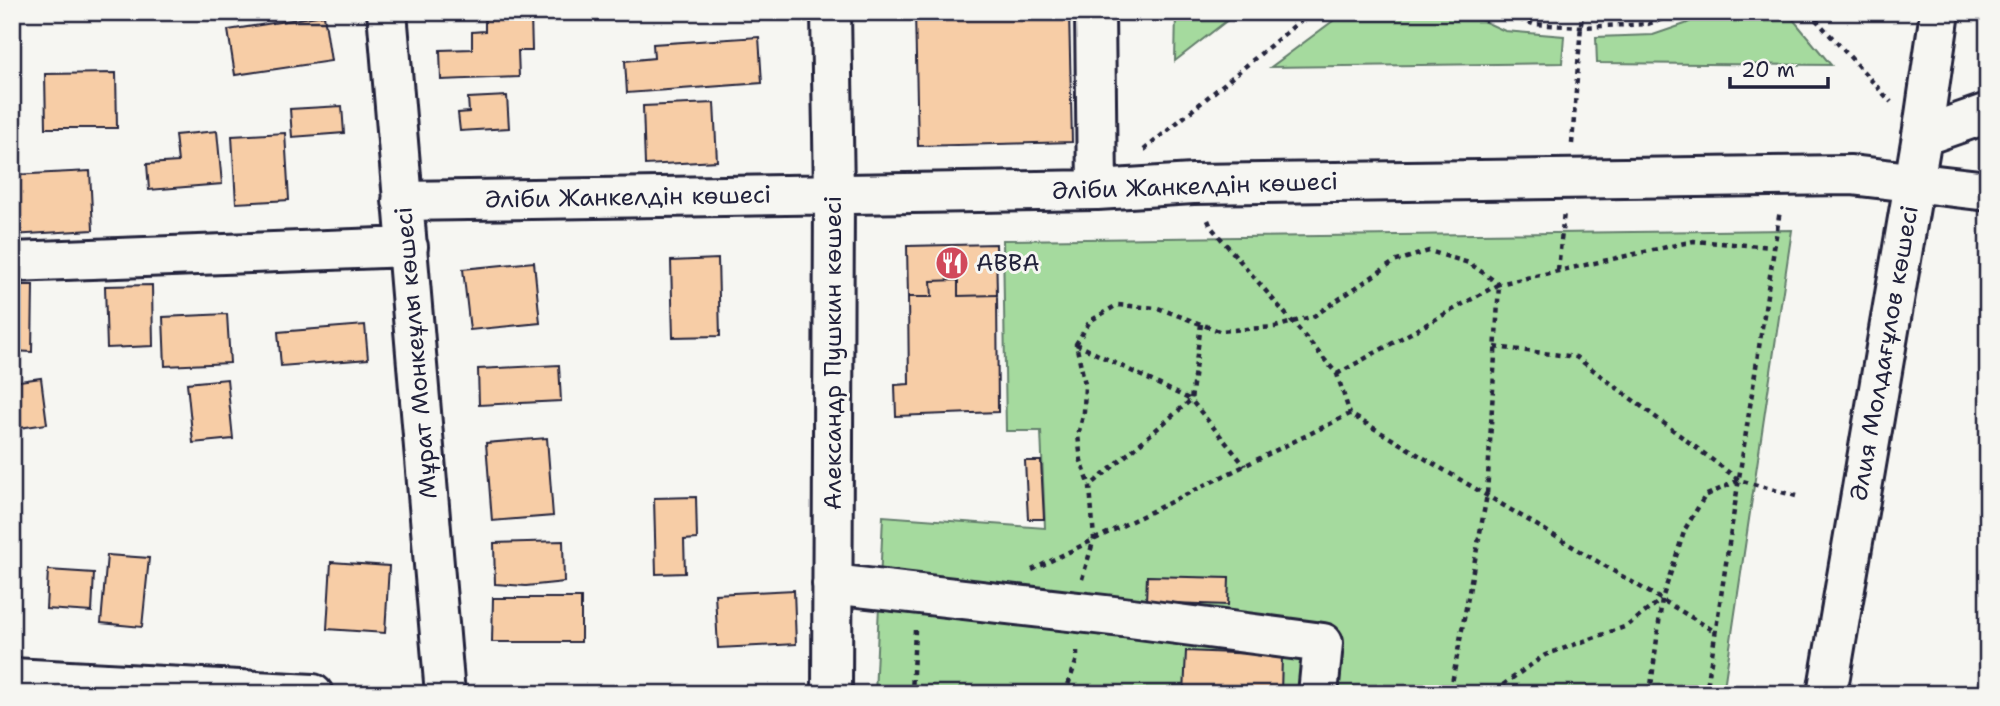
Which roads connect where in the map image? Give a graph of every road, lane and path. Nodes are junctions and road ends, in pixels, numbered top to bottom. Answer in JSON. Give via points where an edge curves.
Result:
{"nodes":[{"id":1,"x":387,"y":12,"type":"edge"},
{"id":2,"x":831,"y":12,"type":"edge"},
{"id":3,"x":1095,"y":12,"type":"edge"},
{"id":4,"x":1311,"y":12,"type":"edge"},
{"id":5,"x":1500,"y":12,"type":"edge"},
{"id":6,"x":1582,"y":12,"type":"edge"},
{"id":7,"x":1682,"y":12,"type":"edge"},
{"id":8,"x":1809,"y":12,"type":"edge"},
{"id":9,"x":1940,"y":12,"type":"edge"},
{"id":10,"x":1581,"y":27,"type":"junction"},
{"id":11,"x":1576,"y":112,"type":"dead end"},
{"id":12,"x":1988,"y":113,"type":"edge"},
{"id":13,"x":1922,"y":136,"type":"junction"},
{"id":14,"x":1140,"y":154,"type":"dead end"},
{"id":15,"x":1785,"y":176,"type":"junction"},
{"id":16,"x":1914,"y":182,"type":"junction"},
{"id":17,"x":1193,"y":184,"type":"junction"},
{"id":18,"x":1097,"y":190,"type":"junction"},
{"id":19,"x":1988,"y":191,"type":"edge"},
{"id":20,"x":834,"y":194,"type":"junction"},
{"id":21,"x":402,"y":201,"type":"junction"},
{"id":22,"x":408,"y":247,"type":"junction"},
{"id":23,"x":1774,"y":247,"type":"junction"},
{"id":24,"x":12,"y":262,"type":"edge"},
{"id":25,"x":1499,"y":284,"type":"junction"},
{"id":26,"x":1293,"y":322,"type":"junction"},
{"id":27,"x":1201,"y":324,"type":"junction"},
{"id":28,"x":1076,"y":344,"type":"junction"},
{"id":29,"x":1495,"y":348,"type":"junction"},
{"id":30,"x":1337,"y":374,"type":"junction"},
{"id":31,"x":1191,"y":400,"type":"junction"},
{"id":32,"x":1350,"y":414,"type":"junction"},
{"id":33,"x":1245,"y":466,"type":"junction"},
{"id":34,"x":1739,"y":481,"type":"junction"},
{"id":35,"x":1090,"y":486,"type":"junction"},
{"id":36,"x":1486,"y":495,"type":"junction"},
{"id":37,"x":1796,"y":496,"type":"dead end"},
{"id":38,"x":1094,"y":539,"type":"junction"},
{"id":39,"x":1021,"y":576,"type":"dead end"},
{"id":40,"x":832,"y":584,"type":"junction"},
{"id":41,"x":1662,"y":599,"type":"junction"},
{"id":42,"x":1077,"y":612,"type":"junction"},
{"id":43,"x":915,"y":629,"type":"dead end"},
{"id":44,"x":1716,"y":632,"type":"junction"},
{"id":45,"x":12,"y":678,"type":"edge"},
{"id":46,"x":313,"y":694,"type":"edge"},
{"id":47,"x":445,"y":694,"type":"edge"},
{"id":48,"x":831,"y":694,"type":"edge"},
{"id":49,"x":912,"y":694,"type":"edge"},
{"id":50,"x":1065,"y":694,"type":"edge"},
{"id":51,"x":1318,"y":694,"type":"edge"},
{"id":52,"x":1450,"y":694,"type":"edge"},
{"id":53,"x":1499,"y":694,"type":"edge"},
{"id":54,"x":1650,"y":694,"type":"edge"},
{"id":55,"x":1706,"y":694,"type":"edge"},
{"id":56,"x":1827,"y":694,"type":"edge"}],
"edges":[{"from":1,"to":21,"type":"street","name":"Мұрат Монкеұлы көшесі"},
{"from":2,"to":20,"type":"street","name":"Александр Пушкин көшесі"},
{"from":3,"to":18,"type":"street"},
{"from":4,"to":14,"type":"path"},
{"from":5,"to":10,"type":"path","via":[[1533,24]]},
{"from":6,"to":10,"type":"path"},
{"from":7,"to":10,"type":"path","via":[[1648,24]]},
{"from":8,"to":13,"type":"path"},
{"from":9,"to":13,"type":"street","name":"Әлия Молдағұлов көшесі"},
{"from":10,"to":11,"type":"path"},
{"from":12,"to":13,"type":"street"},
{"from":13,"to":16,"type":"street","name":"Әлия Молдағұлов көшесі"},
{"from":15,"to":16,"type":"street","name":"Әліби Жанкелдін көшесі","via":[[1851,175]]},
{"from":15,"to":17,"type":"street","name":"Әліби Жанкелдін көшесі"},
{"from":15,"to":23,"type":"path"},
{"from":16,"to":19,"type":"street","name":"Әліби Жанкелдін көшесі"},
{"from":16,"to":56,"type":"street","name":"Әлия Молдағұлов көшесі"},
{"from":17,"to":18,"type":"street","name":"Әліби Жанкелдін көшесі"},
{"from":17,"to":26,"type":"path","via":[[1210,227]]},
{"from":18,"to":20,"type":"street","name":"Әліби Жанкелдін көшесі"},
{"from":20,"to":21,"type":"street","name":"Әліби Жанкелдін көшесі"},
{"from":20,"to":40,"type":"street","name":"Александр Пушкин көшесі"},
{"from":21,"to":22,"type":"street","name":"Мұрат Монкеұлы көшесі"},
{"from":22,"to":24,"type":"street"},
{"from":22,"to":47,"type":"street","name":"Мұрат Монкеұлы көшесі"},
{"from":23,"to":25,"type":"path","via":[[1694,242]]},
{"from":23,"to":34,"type":"path"},
{"from":25,"to":26,"type":"path","via":[[1469,263],[1429,251],[1394,262],[1314,316]]},
{"from":25,"to":29,"type":"path"},
{"from":25,"to":30,"type":"path"},
{"from":26,"to":27,"type":"path","via":[[1219,331]]},
{"from":26,"to":30,"type":"path"},
{"from":27,"to":28,"type":"path","via":[[1158,308],[1117,305],[1090,321]]},
{"from":27,"to":31,"type":"path"},
{"from":28,"to":31,"type":"path"},
{"from":28,"to":35,"type":"path","via":[[1085,384],[1078,435],[1080,461]]},
{"from":29,"to":34,"type":"path","via":[[1576,357]]},
{"from":29,"to":36,"type":"path"},
{"from":30,"to":32,"type":"path"},
{"from":31,"to":33,"type":"path"},
{"from":31,"to":35,"type":"path"},
{"from":32,"to":33,"type":"path"},
{"from":32,"to":36,"type":"path"},
{"from":33,"to":38,"type":"path"},
{"from":34,"to":37,"type":"path"},
{"from":34,"to":41,"type":"path","via":[[1704,496],[1685,529]]},
{"from":34,"to":44,"type":"path"},
{"from":35,"to":38,"type":"path"},
{"from":36,"to":41,"type":"path"},
{"from":36,"to":52,"type":"path"},
{"from":38,"to":39,"type":"path"},
{"from":38,"to":42,"type":"path"},
{"from":40,"to":42,"type":"street"},
{"from":40,"to":48,"type":"street","name":"Александр Пушкин көшесі"},
{"from":41,"to":44,"type":"path"},
{"from":41,"to":53,"type":"path","via":[[1627,626],[1545,655],[1504,684]]},
{"from":41,"to":54,"type":"path"},
{"from":42,"to":50,"type":"path","via":[[1077,659]]},
{"from":42,"to":51,"type":"street","via":[[1323,643]]},
{"from":43,"to":49,"type":"path"},
{"from":44,"to":55,"type":"path"},
{"from":45,"to":46,"type":"street"}]}
